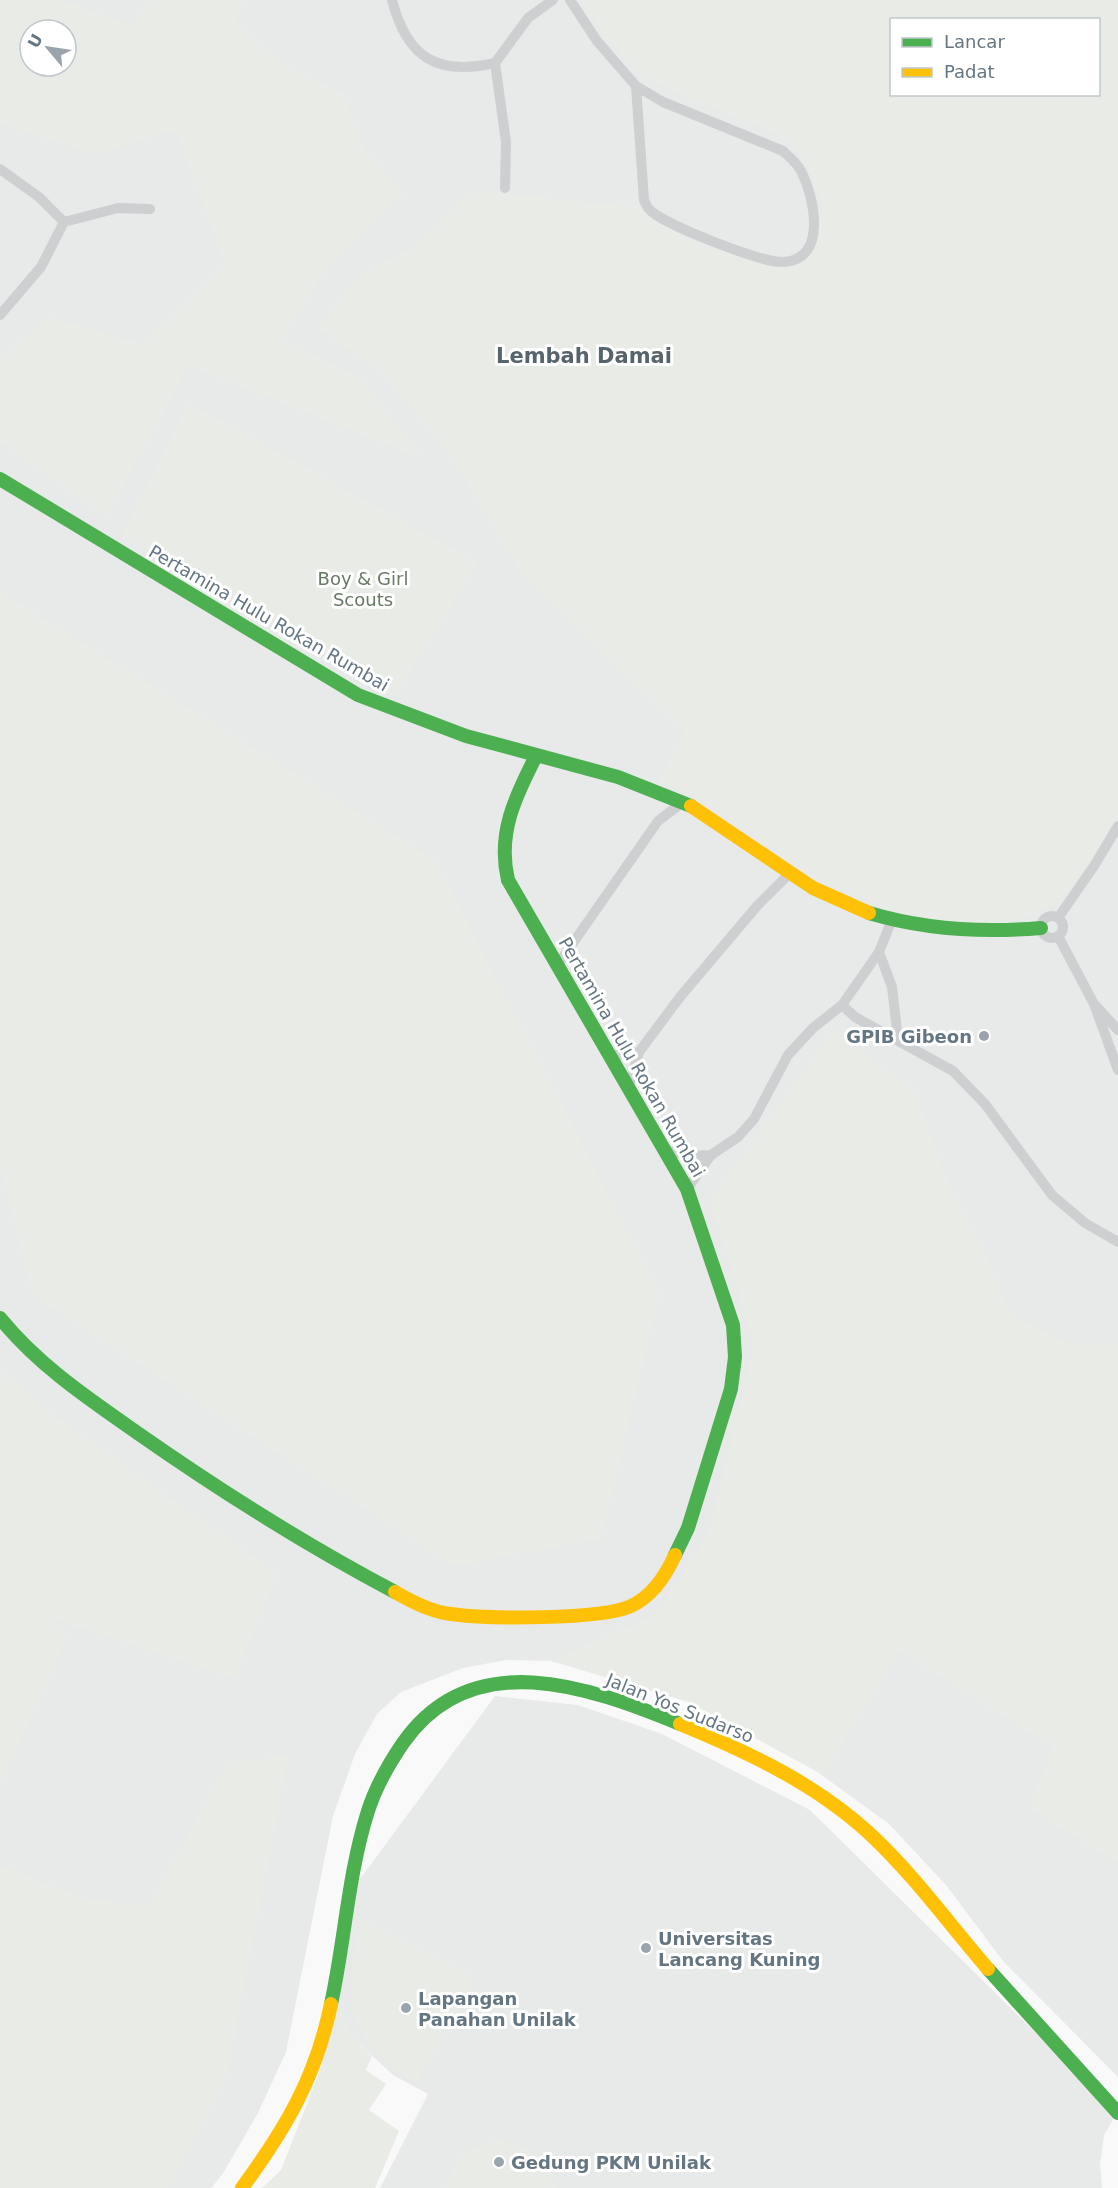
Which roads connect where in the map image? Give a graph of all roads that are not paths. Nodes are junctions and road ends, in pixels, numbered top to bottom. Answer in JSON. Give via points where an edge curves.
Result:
{"nodes":[{"id":1,"x":392,"y":0,"type":"edge"},
{"id":2,"x":554,"y":0,"type":"edge"},
{"id":3,"x":570,"y":0,"type":"edge"},
{"id":4,"x":495,"y":63,"type":"junction"},
{"id":5,"x":636,"y":86,"type":"junction"},
{"id":6,"x":0,"y":169,"type":"edge"},
{"id":7,"x":505,"y":188,"type":"dead end"},
{"id":8,"x":150,"y":209,"type":"dead end"},
{"id":9,"x":64,"y":222,"type":"junction"},
{"id":10,"x":0,"y":315,"type":"edge"},
{"id":11,"x":0,"y":479,"type":"edge"},
{"id":12,"x":536,"y":756,"type":"junction"},
{"id":13,"x":683,"y":802,"type":"junction"},
{"id":14,"x":1118,"y":826,"type":"edge"},
{"id":15,"x":790,"y":873,"type":"junction"},
{"id":16,"x":1058,"y":918,"type":"junction"},
{"id":17,"x":891,"y":922,"type":"junction"},
{"id":18,"x":1041,"y":928,"type":"junction"},
{"id":19,"x":1058,"y":936,"type":"junction"},
{"id":20,"x":879,"y":952,"type":"junction"},
{"id":21,"x":559,"y":963,"type":"junction"},
{"id":22,"x":1094,"y":1004,"type":"junction"},
{"id":23,"x":842,"y":1005,"type":"junction"},
{"id":24,"x":1118,"y":1030,"type":"edge"},
{"id":25,"x":898,"y":1039,"type":"junction"},
{"id":26,"x":639,"y":1052,"type":"junction"},
{"id":27,"x":610,"y":1056,"type":"junction"},
{"id":28,"x":1118,"y":1070,"type":"edge"},
{"id":29,"x":629,"y":1087,"type":"junction"},
{"id":30,"x":664,"y":1150,"type":"junction"},
{"id":31,"x":711,"y":1155,"type":"junction"},
{"id":32,"x":687,"y":1189,"type":"junction"},
{"id":33,"x":1118,"y":1242,"type":"edge"},
{"id":34,"x":0,"y":1318,"type":"edge"},
{"id":35,"x":1118,"y":2114,"type":"edge"},
{"id":36,"x":242,"y":2188,"type":"edge"}],
"edges":[{"from":1,"to":4,"type":"street","via":[[410,43],[423,57],[445,67]]},
{"from":2,"to":4,"type":"street","via":[[528,18]]},
{"from":3,"to":5,"type":"street","via":[[597,41]]},
{"from":4,"to":7,"type":"street","via":[[505,132]]},
{"from":5,"to":5,"type":"street","via":[[793,160],[801,170],[814,208],[814,230],[806,250],[782,262],[759,258],[650,211],[644,200]]},
{"from":6,"to":9,"type":"street","via":[[39,197]]},
{"from":8,"to":9,"type":"street","via":[[118,208]]},
{"from":9,"to":10,"type":"street","via":[[41,267]]},
{"from":11,"to":12,"type":"street","name":"Pertamina Hulu Rokan Rumbai","via":[[358,695],[422,722]]},
{"from":12,"to":13,"type":"street","name":"Pertamina Hulu Rokan Rumbai","via":[[626,779]]},
{"from":12,"to":21,"type":"street","name":"Pertamina Hulu Rokan Rumbai","via":[[504,829],[502,862],[521,904]]},
{"from":13,"to":15,"type":"street","name":"Pertamina Hulu Rokan Rumbai"},
{"from":13,"to":21,"type":"street","via":[[658,821]]},
{"from":14,"to":16,"type":"street"},
{"from":15,"to":17,"type":"street","name":"Pertamina Hulu Rokan Rumbai","via":[[850,907]]},
{"from":15,"to":26,"type":"street","via":[[710,960]]},
{"from":16,"to":18,"type":"street","via":[[1046,918]]},
{"from":16,"to":19,"type":"street","via":[[1063,927]]},
{"from":17,"to":18,"type":"street","name":"Pertamina Hulu Rokan Rumbai","via":[[951,931]]},
{"from":17,"to":20,"type":"street"},
{"from":18,"to":19,"type":"street","via":[[1047,937]]},
{"from":19,"to":22,"type":"street"},
{"from":20,"to":23,"type":"street"},
{"from":20,"to":25,"type":"street","via":[[892,987]]},
{"from":21,"to":27,"type":"street","name":"Pertamina Hulu Rokan Rumbai"},
{"from":22,"to":24,"type":"street"},
{"from":22,"to":28,"type":"street"},
{"from":23,"to":25,"type":"street","via":[[855,1017]]},
{"from":23,"to":31,"type":"street","via":[[788,1055],[754,1119],[738,1137]]},
{"from":25,"to":33,"type":"street","via":[[953,1071],[985,1104],[1053,1195],[1084,1223]]},
{"from":26,"to":27,"type":"street"},
{"from":26,"to":29,"type":"street"},
{"from":27,"to":29,"type":"street","name":"Pertamina Hulu Rokan Rumbai"},
{"from":29,"to":30,"type":"street","name":"Pertamina Hulu Rokan Rumbai"},
{"from":30,"to":31,"type":"street","via":[[692,1156]]},
{"from":30,"to":32,"type":"street","name":"Pertamina Hulu Rokan Rumbai"},
{"from":31,"to":32,"type":"street"},
{"from":32,"to":34,"type":"street","name":"Pertamina Hulu Rokan Rumbai","via":[[734,1325],[731,1389],[674,1563],[664,1579],[631,1606],[601,1613],[472,1616],[415,1603],[322,1553],[219,1490],[56,1375]]},
{"from":35,"to":36,"type":"street","name":"Jalan Yos Sudarso","via":[[879,1842],[828,1800],[736,1749],[631,1704],[580,1688],[528,1679],[465,1692],[432,1710],[416,1724],[384,1768],[359,1849],[336,1977],[307,2083],[277,2140]]}]}
